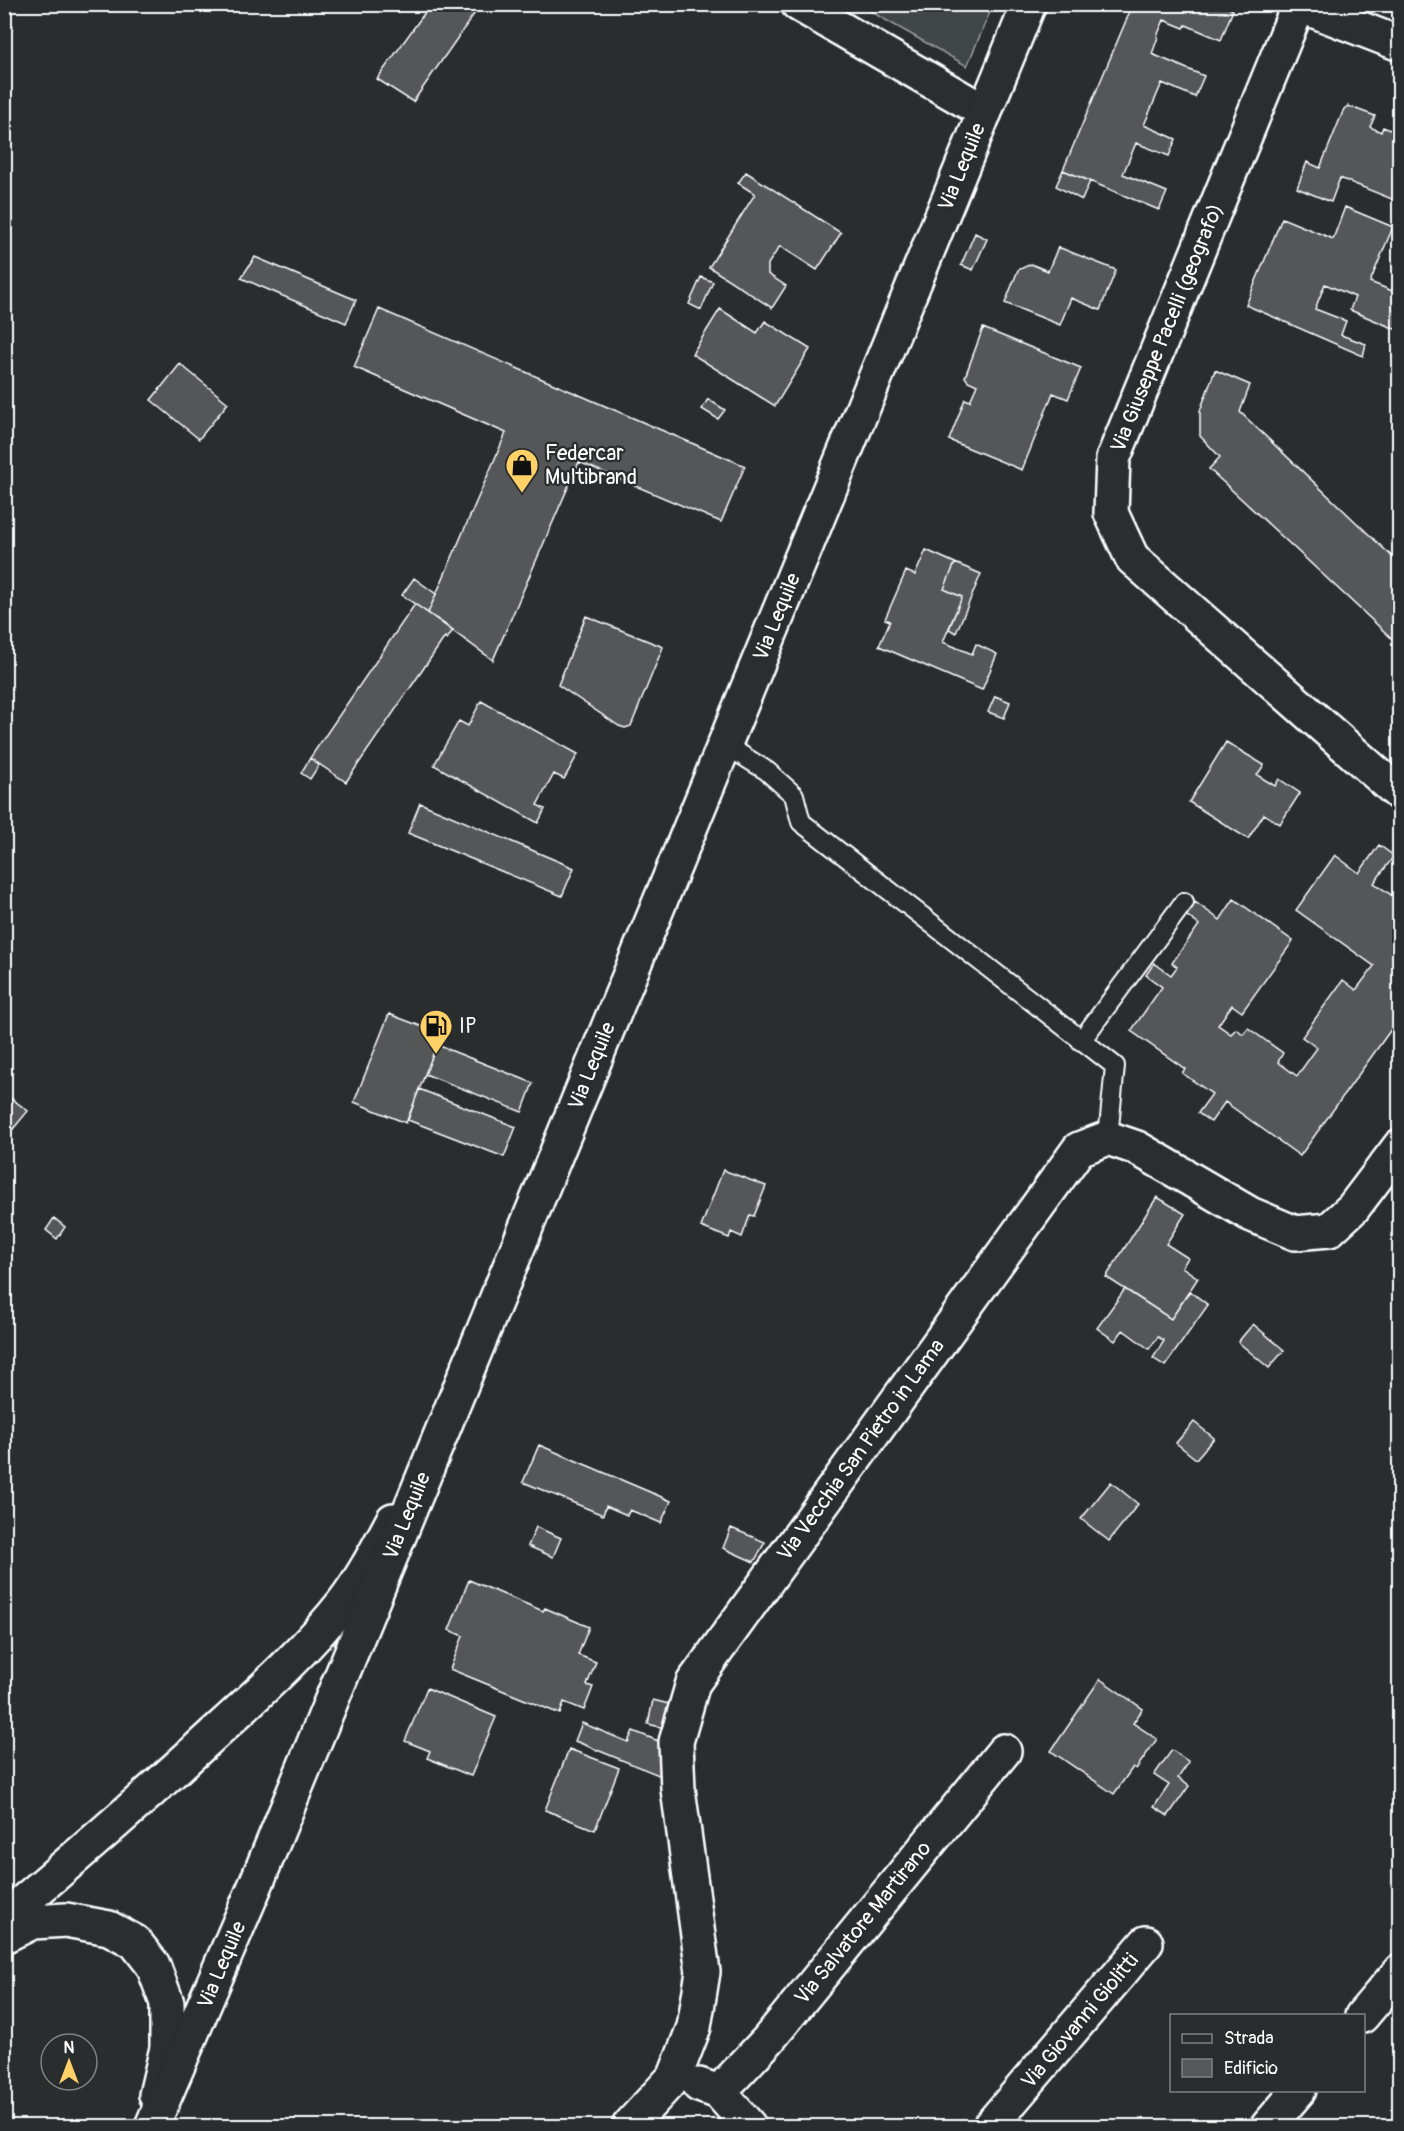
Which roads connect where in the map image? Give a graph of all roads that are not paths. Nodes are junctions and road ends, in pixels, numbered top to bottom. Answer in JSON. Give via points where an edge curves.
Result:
{"nodes":[{"id":1,"x":798,"y":4,"type":"edge"},
{"id":2,"x":1029,"y":4,"type":"edge"},
{"id":3,"x":1298,"y":5,"type":"edge"},
{"id":4,"x":1400,"y":44,"type":"edge"},
{"id":5,"x":985,"y":112,"type":"junction"},
{"id":6,"x":724,"y":744,"type":"junction"},
{"id":7,"x":1400,"y":794,"type":"edge"},
{"id":8,"x":1184,"y":902,"type":"dead end"},
{"id":9,"x":1082,"y":1041,"type":"junction"},
{"id":10,"x":1108,"y":1138,"type":"junction"},
{"id":11,"x":1400,"y":1146,"type":"edge"},
{"id":12,"x":444,"y":1426,"type":"junction"},
{"id":13,"x":1004,"y":1751,"type":"dead end"},
{"id":14,"x":4,"y":1918,"type":"edge"},
{"id":15,"x":4,"y":1936,"type":"edge"},
{"id":16,"x":1146,"y":1943,"type":"dead end"},
{"id":17,"x":1400,"y":1971,"type":"edge"},
{"id":18,"x":1364,"y":2014,"type":"edge"},
{"id":19,"x":675,"y":2076,"type":"junction"},
{"id":20,"x":719,"y":2092,"type":"junction"},
{"id":21,"x":1298,"y":2092,"type":"edge"},
{"id":22,"x":150,"y":2127,"type":"edge"},
{"id":23,"x":628,"y":2127,"type":"edge"},
{"id":24,"x":749,"y":2127,"type":"edge"},
{"id":25,"x":990,"y":2127,"type":"edge"},
{"id":26,"x":1268,"y":2127,"type":"edge"}],
"edges":[{"from":1,"to":5,"type":"street"},
{"from":2,"to":5,"type":"street","name":"Via Lequile"},
{"from":3,"to":4,"type":"street"},
{"from":3,"to":7,"type":"street","name":"Via Giuseppe Pacelli (geografo)","via":[[1113,459],[1111,513],[1132,558]]},
{"from":5,"to":6,"type":"street","name":"Via Lequile"},
{"from":6,"to":9,"type":"lane","via":[[767,771],[794,795],[801,822]]},
{"from":6,"to":12,"type":"street","name":"Via Lequile"},
{"from":8,"to":9,"type":"lane"},
{"from":9,"to":10,"type":"lane","via":[[1114,1066]]},
{"from":10,"to":11,"type":"street","via":[[1137,1148],[1250,1214],[1295,1233],[1329,1230],[1353,1208]]},
{"from":10,"to":19,"type":"street","name":"Via Vecchia San Pietro in Lama","via":[[1079,1149],[693,1683],[676,1742],[678,1789],[703,1972],[694,2027]]},
{"from":12,"to":14,"type":"street","via":[[373,1558],[322,1629],[128,1813]]},
{"from":12,"to":22,"type":"street","name":"Via Lequile","via":[[256,1884]]},
{"from":13,"to":20,"type":"street","name":"Via Salvatore Martirano","via":[[768,2040]]},
{"from":15,"to":22,"type":"street","via":[[33,1922],[66,1920],[109,1928],[135,1942],[153,1965],[167,2003],[167,2048]]},
{"from":16,"to":25,"type":"street","name":"Via Giovanni Giolitti"},
{"from":17,"to":18,"type":"street"},
{"from":19,"to":20,"type":"street"},
{"from":19,"to":23,"type":"street","name":"Via Vecchia San Pietro in Lama"},
{"from":20,"to":24,"type":"street"},
{"from":21,"to":26,"type":"street"}]}
